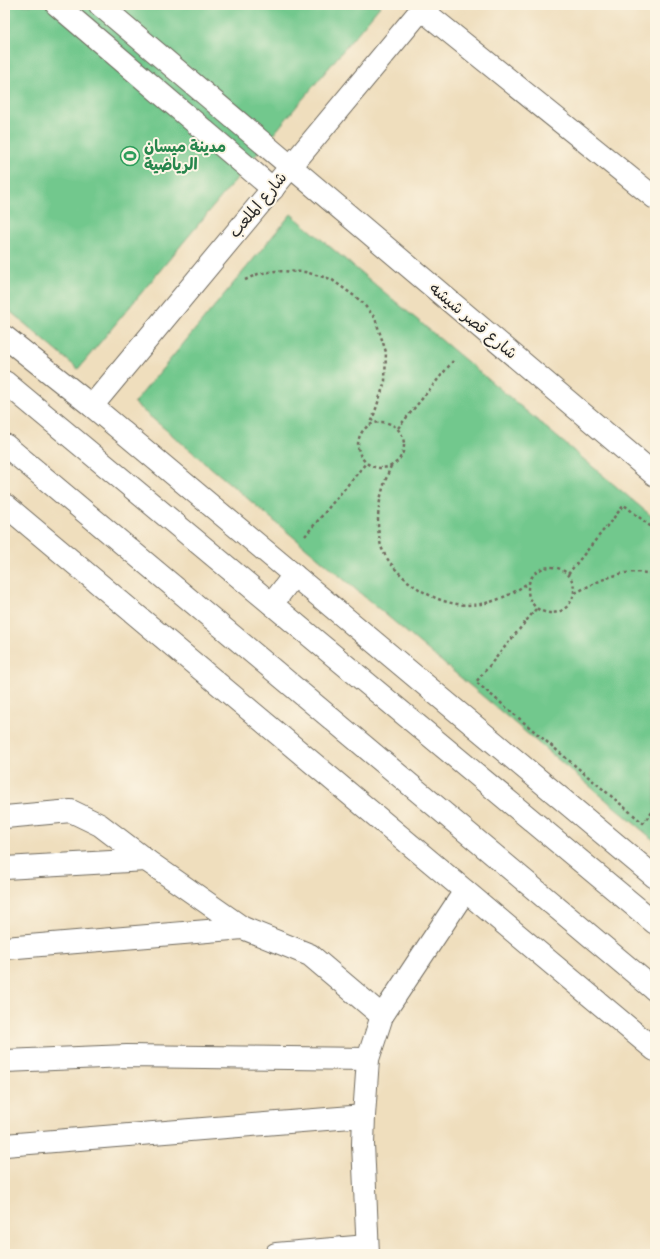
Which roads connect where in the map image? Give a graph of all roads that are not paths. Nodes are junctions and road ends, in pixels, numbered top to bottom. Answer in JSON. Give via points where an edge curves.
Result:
{"nodes":[{"id":1,"x":57,"y":5,"type":"edge"},
{"id":2,"x":100,"y":5,"type":"edge"},
{"id":3,"x":423,"y":7,"type":"edge"},
{"id":4,"x":291,"y":166,"type":"junction"},
{"id":5,"x":273,"y":188,"type":"junction"},
{"id":6,"x":655,"y":198,"type":"edge"},
{"id":7,"x":5,"y":337,"type":"edge"},
{"id":8,"x":5,"y":382,"type":"edge"},
{"id":9,"x":92,"y":406,"type":"junction"},
{"id":10,"x":5,"y":445,"type":"edge"},
{"id":11,"x":654,"y":473,"type":"edge"},
{"id":12,"x":5,"y":505,"type":"edge"},
{"id":13,"x":294,"y":575,"type":"junction"},
{"id":14,"x":272,"y":604,"type":"junction"},
{"id":15,"x":5,"y":817,"type":"edge"},
{"id":16,"x":146,"y":860,"type":"junction"},
{"id":17,"x":5,"y":868,"type":"edge"},
{"id":18,"x":655,"y":877,"type":"edge"},
{"id":19,"x":464,"y":891,"type":"junction"},
{"id":20,"x":655,"y":923,"type":"edge"},
{"id":21,"x":242,"y":928,"type":"junction"},
{"id":22,"x":5,"y":948,"type":"edge"},
{"id":23,"x":655,"y":990,"type":"edge"},
{"id":24,"x":382,"y":1016,"type":"junction"},
{"id":25,"x":655,"y":1050,"type":"edge"},
{"id":26,"x":368,"y":1059,"type":"junction"},
{"id":27,"x":5,"y":1060,"type":"edge"},
{"id":28,"x":364,"y":1116,"type":"junction"},
{"id":29,"x":5,"y":1145,"type":"edge"},
{"id":30,"x":367,"y":1250,"type":"edge"},
{"id":31,"x":276,"y":1254,"type":"edge"}],
"edges":[{"from":1,"to":5,"type":"street"},
{"from":2,"to":4,"type":"street","name":"شارع قصر شيشه"},
{"from":3,"to":4,"type":"street","name":"شارع الملعب"},
{"from":3,"to":6,"type":"street"},
{"from":4,"to":5,"type":"street","name":"شارع الملعب"},
{"from":4,"to":11,"type":"street","name":"شارع قصر شيشه"},
{"from":5,"to":9,"type":"street","name":"شارع الملعب"},
{"from":7,"to":9,"type":"street"},
{"from":8,"to":14,"type":"street"},
{"from":9,"to":13,"type":"street"},
{"from":10,"to":23,"type":"street"},
{"from":12,"to":19,"type":"street"},
{"from":13,"to":14,"type":"street"},
{"from":13,"to":18,"type":"street"},
{"from":14,"to":20,"type":"street"},
{"from":15,"to":16,"type":"street","via":[[71,811],[100,825]]},
{"from":16,"to":17,"type":"street"},
{"from":16,"to":21,"type":"street"},
{"from":19,"to":24,"type":"street"},
{"from":19,"to":25,"type":"street"},
{"from":21,"to":22,"type":"street"},
{"from":21,"to":24,"type":"street","via":[[310,956]]},
{"from":24,"to":26,"type":"street"},
{"from":26,"to":27,"type":"street","via":[[128,1056]]},
{"from":26,"to":28,"type":"street"},
{"from":28,"to":29,"type":"street"},
{"from":28,"to":30,"type":"street"},
{"from":30,"to":31,"type":"street"}]}
